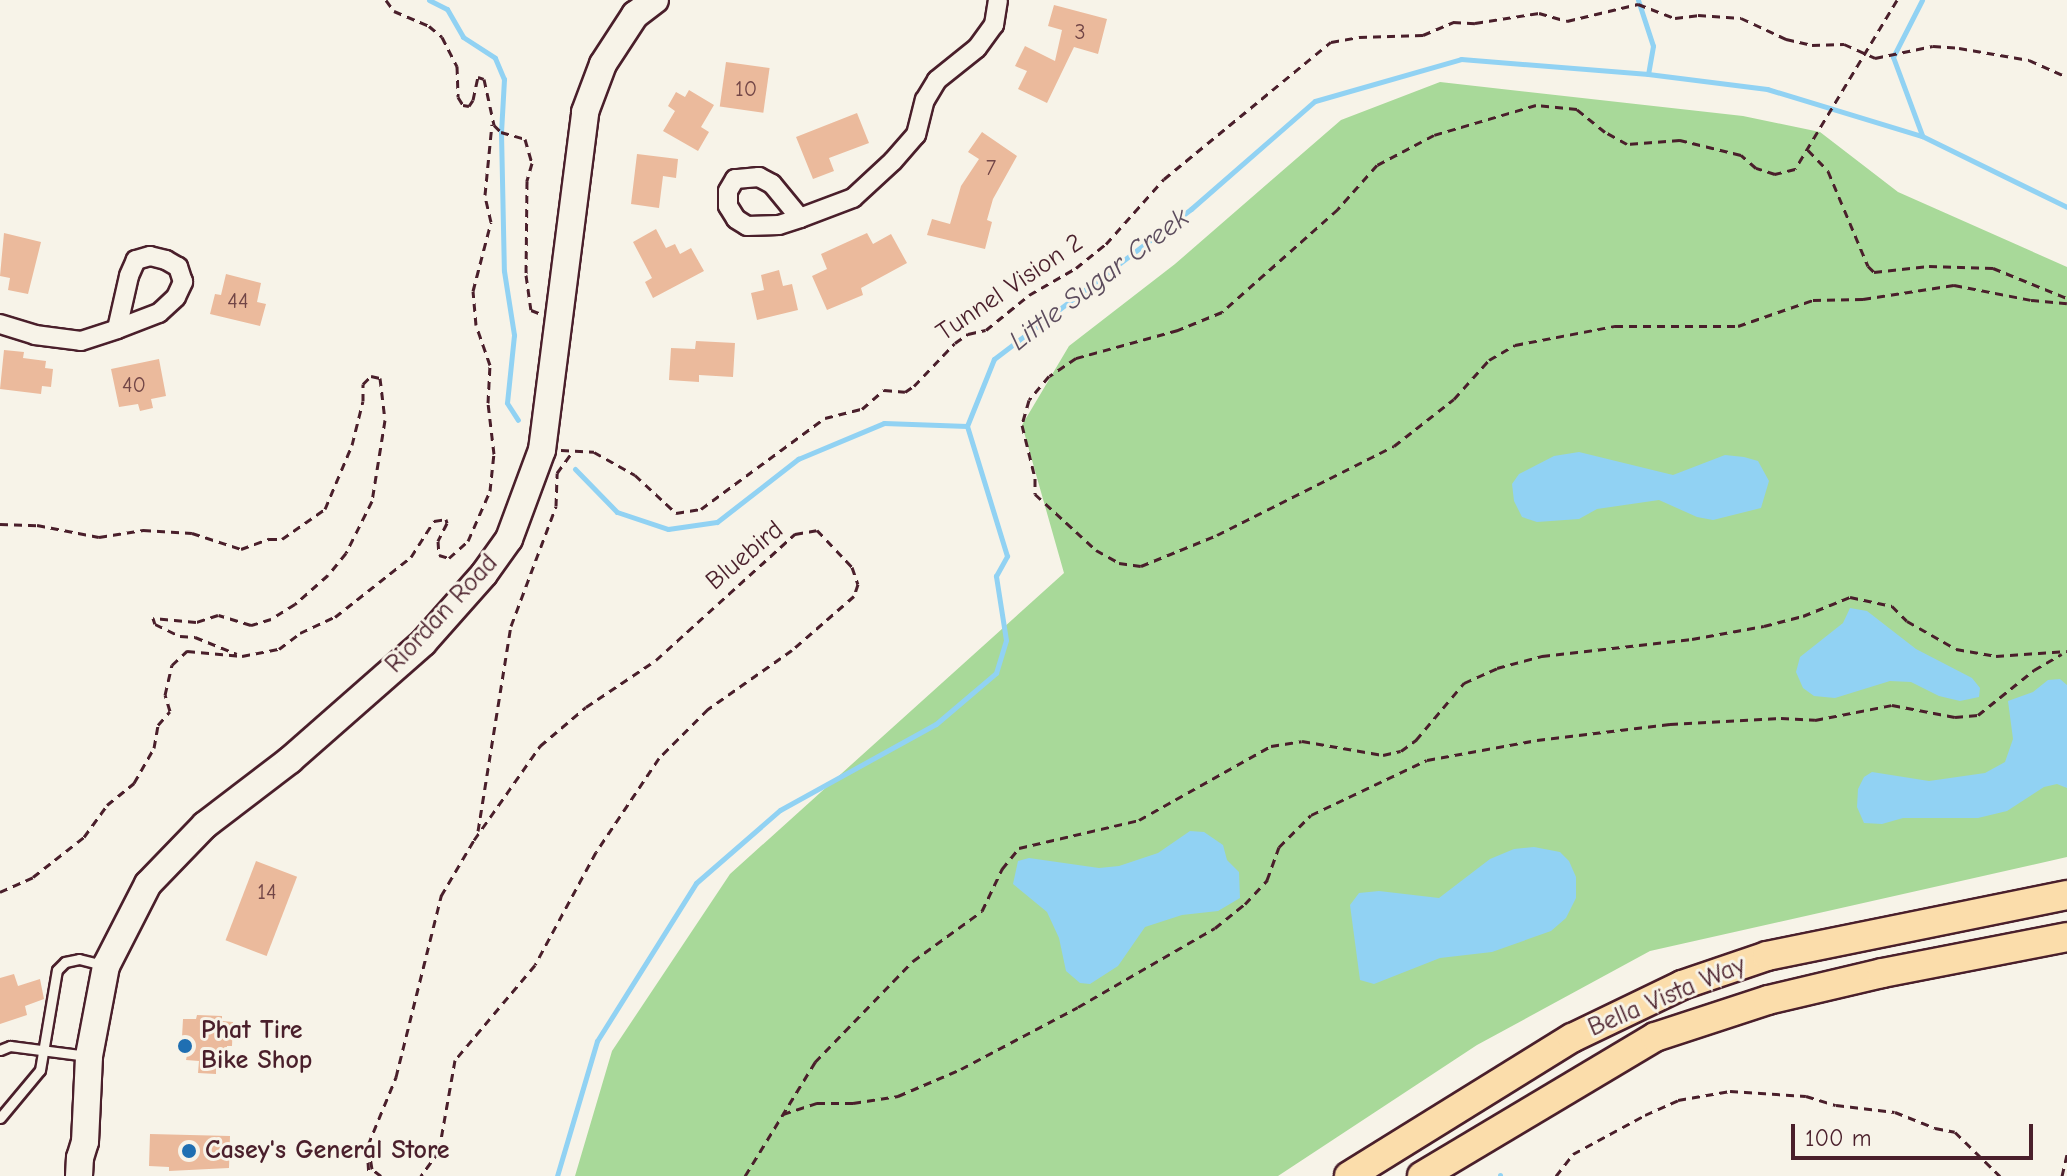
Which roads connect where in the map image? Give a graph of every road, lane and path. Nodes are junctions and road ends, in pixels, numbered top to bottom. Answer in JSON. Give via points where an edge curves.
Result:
{"nodes":[{"id":1,"x":386,"y":0,"type":"edge"},
{"id":2,"x":655,"y":0,"type":"edge"},
{"id":3,"x":998,"y":0,"type":"edge"},
{"id":4,"x":1897,"y":0,"type":"edge"},
{"id":5,"x":1866,"y":54,"type":"junction"},
{"id":6,"x":2067,"y":77,"type":"edge"},
{"id":7,"x":492,"y":120,"type":"junction"},
{"id":8,"x":1807,"y":149,"type":"junction"},
{"id":9,"x":800,"y":218,"type":"dead end"},
{"id":10,"x":2067,"y":300,"type":"edge"},
{"id":11,"x":559,"y":317,"type":"junction"},
{"id":12,"x":0,"y":324,"type":"edge"},
{"id":13,"x":117,"y":329,"type":"dead end"},
{"id":14,"x":558,"y":441,"type":"dead end"},
{"id":15,"x":573,"y":452,"type":"junction"},
{"id":16,"x":0,"y":524,"type":"edge"},
{"id":17,"x":2066,"y":652,"type":"edge"},
{"id":18,"x":242,"y":656,"type":"junction"},
{"id":19,"x":477,"y":835,"type":"junction"},
{"id":20,"x":0,"y":892,"type":"edge"},
{"id":21,"x":2067,"y":895,"type":"edge"},
{"id":22,"x":2067,"y":937,"type":"edge"},
{"id":23,"x":106,"y":966,"type":"junction"},
{"id":24,"x":0,"y":1050,"type":"edge"},
{"id":25,"x":45,"y":1050,"type":"junction"},
{"id":26,"x":89,"y":1056,"type":"junction"},
{"id":27,"x":783,"y":1114,"type":"junction"},
{"id":28,"x":0,"y":1118,"type":"edge"},
{"id":29,"x":85,"y":1142,"type":"junction"},
{"id":30,"x":2067,"y":1154,"type":"edge"},
{"id":31,"x":368,"y":1158,"type":"junction"},
{"id":32,"x":79,"y":1176,"type":"edge"},
{"id":33,"x":95,"y":1176,"type":"edge"},
{"id":34,"x":369,"y":1176,"type":"edge"},
{"id":35,"x":381,"y":1176,"type":"edge"},
{"id":36,"x":421,"y":1176,"type":"edge"},
{"id":37,"x":745,"y":1176,"type":"edge"},
{"id":38,"x":1349,"y":1176,"type":"edge"},
{"id":39,"x":1422,"y":1176,"type":"edge"},
{"id":40,"x":1556,"y":1176,"type":"edge"},
{"id":41,"x":2000,"y":1176,"type":"edge"},
{"id":42,"x":2062,"y":1176,"type":"edge"}],
"edges":[{"from":1,"to":7,"type":"path","via":[[394,11],[442,37],[457,66],[463,105],[473,100],[478,77],[484,79]]},
{"from":2,"to":11,"type":"street","name":"Riordan Road","via":[[635,15],[603,64],[585,112]]},
{"from":3,"to":9,"type":"street","via":[[994,25],[977,48],[937,80],[925,100],[916,135],[893,161],[853,198]]},
{"from":4,"to":5,"type":"path"},
{"from":5,"to":6,"type":"path","name":"Tunnel Vision 2","via":[[1893,57],[1933,46],[1959,48],[2029,60]]},
{"from":5,"to":8,"type":"path"},
{"from":5,"to":15,"type":"path","name":"Tunnel Vision 2","via":[[1844,44],[1786,39],[1741,18],[1675,18],[1638,4],[1567,21],[1539,13],[1453,22],[1423,35],[1331,42],[1164,179],[1106,244],[1076,268],[1029,295],[986,330],[955,343],[905,392],[884,390],[862,409],[825,418],[701,509],[676,513],[635,475],[594,452]]},
{"from":7,"to":11,"type":"path","via":[[501,132],[525,139],[531,151],[528,300],[534,312]]},
{"from":7,"to":18,"type":"path","via":[[485,195],[491,222],[473,291],[476,325],[490,365],[494,454],[490,491],[468,541],[449,558],[439,555],[438,541],[447,523],[434,521],[411,557],[335,617],[279,649]]},
{"from":8,"to":10,"type":"path","via":[[1828,171],[1874,272],[1929,266],[1993,268]]},
{"from":8,"to":10,"type":"path","via":[[1795,169],[1775,174],[1711,146],[1680,140],[1627,144],[1577,109],[1536,105],[1434,135],[1377,165],[1338,209],[1222,312],[1076,358],[1049,376],[1029,400],[1022,425],[1035,494],[1096,550],[1119,563],[1141,566],[1217,535],[1394,446],[1454,399],[1489,360],[1515,345],[1615,326],[1738,326],[1813,300],[1863,299],[1954,285],[2031,300]]},
{"from":11,"to":23,"type":"street","name":"Riordan Road","via":[[542,450],[509,539],[423,643],[290,760],[205,825],[148,884]]},
{"from":12,"to":13,"type":"street","via":[[81,341]]},
{"from":14,"to":15,"type":"path","name":"Tunnel Vision 2","via":[[563,452]]},
{"from":15,"to":19,"type":"path","via":[[557,473],[556,506],[511,626]]},
{"from":16,"to":18,"type":"path","via":[[99,537],[143,530],[192,533],[241,549],[282,539],[325,509],[350,452],[363,384],[371,376],[380,378],[385,420],[372,501],[346,553],[328,575],[295,604],[251,625],[218,615],[196,622],[153,618],[180,636]]},
{"from":17,"to":27,"type":"path","via":[[1978,715],[1955,717],[1892,705],[1815,720],[1670,724],[1427,760],[1311,815],[1279,847],[1267,880],[1245,904],[1215,928],[1078,1007],[898,1096],[817,1103]]},
{"from":17,"to":27,"type":"path","via":[[1996,656],[1956,649],[1907,621],[1892,606],[1850,597],[1764,626],[1542,656],[1497,668],[1464,683],[1401,751],[1383,755],[1302,741],[1271,746],[1139,820],[1019,848],[1002,869],[982,911],[913,961],[815,1062]]},
{"from":18,"to":20,"type":"path","via":[[187,651],[172,665],[165,695],[170,711],[158,725],[154,748],[134,783],[107,805],[84,837],[33,877]]},
{"from":19,"to":31,"type":"path","name":"Bluebird","via":[[441,896],[396,1077],[374,1128]]},
{"from":19,"to":36,"type":"path","name":"Bluebird","via":[[540,746],[656,660],[795,534],[817,530],[852,567],[857,590],[846,605],[708,709],[648,773],[596,852],[535,965],[455,1060],[439,1151]]},
{"from":21,"to":38,"type":"main road","name":"Bella Vista Way","via":[[1767,956],[1682,985],[1572,1038]]},
{"from":22,"to":39,"type":"main road","name":"Bella Vista Way","via":[[1768,1000],[1655,1037]]},
{"from":23,"to":25,"type":"lane","via":[[79,959],[57,970]]},
{"from":23,"to":26,"type":"street","name":"Riordan Road"},
{"from":24,"to":25,"type":"lane"},
{"from":25,"to":26,"type":"lane"},
{"from":25,"to":28,"type":"lane","via":[[37,1079]]},
{"from":26,"to":29,"type":"street","name":"Riordan Road"},
{"from":27,"to":37,"type":"path"},
{"from":29,"to":32,"type":"street","name":"Riordan Road"},
{"from":29,"to":33,"type":"street","name":"Riordan Road"},
{"from":30,"to":42,"type":"path"},
{"from":31,"to":34,"type":"path","name":"Bluebird"},
{"from":31,"to":35,"type":"path"},
{"from":40,"to":41,"type":"path","via":[[1573,1154],[1645,1115],[1678,1100],[1730,1091],[1806,1096],[1895,1112],[1955,1132]]}]}
